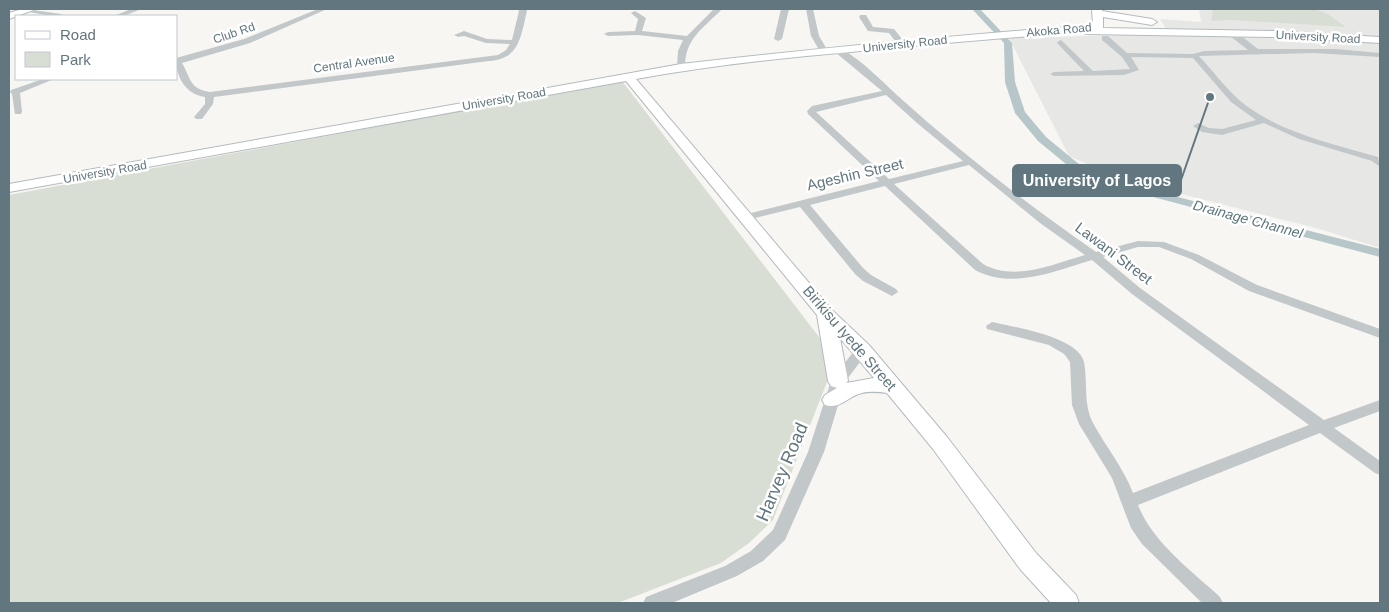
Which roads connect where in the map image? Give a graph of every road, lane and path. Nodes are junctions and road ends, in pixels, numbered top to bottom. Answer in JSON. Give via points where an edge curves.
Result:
{"nodes":[{"id":1,"x":138,"y":9,"type":"edge"},
{"id":2,"x":323,"y":9,"type":"edge"},
{"id":3,"x":521,"y":9,"type":"edge"},
{"id":4,"x":718,"y":9,"type":"edge"},
{"id":5,"x":785,"y":9,"type":"edge"},
{"id":6,"x":809,"y":9,"type":"edge"},
{"id":7,"x":27,"y":10,"type":"edge"},
{"id":8,"x":635,"y":14,"type":"dead end"},
{"id":9,"x":44,"y":15,"type":"edge"},
{"id":10,"x":121,"y":15,"type":"edge"},
{"id":11,"x":1094,"y":15,"type":"edge"},
{"id":12,"x":9,"y":16,"type":"edge"},
{"id":13,"x":863,"y":17,"type":"dead end"},
{"id":14,"x":1191,"y":30,"type":"junction"},
{"id":15,"x":1138,"y":31,"type":"junction"},
{"id":16,"x":1045,"y":32,"type":"junction"},
{"id":17,"x":638,"y":33,"type":"junction"},
{"id":18,"x":608,"y":34,"type":"dead end"},
{"id":19,"x":1002,"y":34,"type":"junction"},
{"id":20,"x":1233,"y":34,"type":"junction"},
{"id":21,"x":458,"y":35,"type":"dead end"},
{"id":22,"x":688,"y":38,"type":"junction"},
{"id":23,"x":1104,"y":38,"type":"dead end"},
{"id":24,"x":778,"y":39,"type":"dead end"},
{"id":25,"x":1380,"y":39,"type":"edge"},
{"id":26,"x":514,"y":42,"type":"junction"},
{"id":27,"x":1061,"y":42,"type":"dead end"},
{"id":28,"x":902,"y":44,"type":"junction"},
{"id":29,"x":838,"y":50,"type":"junction"},
{"id":30,"x":824,"y":51,"type":"junction"},
{"id":31,"x":1256,"y":52,"type":"junction"},
{"id":32,"x":1125,"y":55,"type":"junction"},
{"id":33,"x":1380,"y":55,"type":"edge"},
{"id":34,"x":1195,"y":56,"type":"junction"},
{"id":35,"x":178,"y":61,"type":"edge"},
{"id":36,"x":178,"y":63,"type":"edge"},
{"id":37,"x":681,"y":67,"type":"junction"},
{"id":38,"x":1054,"y":74,"type":"dead end"},
{"id":39,"x":1091,"y":74,"type":"junction"},
{"id":40,"x":628,"y":76,"type":"junction"},
{"id":41,"x":47,"y":80,"type":"edge"},
{"id":42,"x":11,"y":92,"type":"edge"},
{"id":43,"x":887,"y":92,"type":"junction"},
{"id":44,"x":210,"y":95,"type":"junction"},
{"id":45,"x":18,"y":112,"type":"dead end"},
{"id":46,"x":199,"y":117,"type":"dead end"},
{"id":47,"x":1264,"y":120,"type":"junction"},
{"id":48,"x":1198,"y":126,"type":"dead end"},
{"id":49,"x":1379,"y":159,"type":"edge"},
{"id":50,"x":970,"y":162,"type":"junction"},
{"id":51,"x":886,"y":184,"type":"junction"},
{"id":52,"x":9,"y":188,"type":"edge"},
{"id":53,"x":802,"y":202,"type":"junction"},
{"id":54,"x":747,"y":217,"type":"junction"},
{"id":55,"x":1094,"y":256,"type":"junction"},
{"id":56,"x":892,"y":292,"type":"dead end"},
{"id":57,"x":826,"y":314,"type":"junction"},
{"id":58,"x":992,"y":326,"type":"dead end"},
{"id":59,"x":1380,"y":334,"type":"edge"},
{"id":60,"x":862,"y":350,"type":"junction"},
{"id":61,"x":838,"y":381,"type":"junction"},
{"id":62,"x":894,"y":388,"type":"junction"},
{"id":63,"x":832,"y":400,"type":"junction"},
{"id":64,"x":1380,"y":405,"type":"edge"},
{"id":65,"x":1324,"y":426,"type":"junction"},
{"id":66,"x":1380,"y":469,"type":"edge"},
{"id":67,"x":1128,"y":502,"type":"junction"},
{"id":68,"x":652,"y":603,"type":"edge"},
{"id":69,"x":1067,"y":603,"type":"edge"},
{"id":70,"x":1214,"y":603,"type":"edge"}],
"edges":[{"from":1,"to":10,"type":"street"},
{"from":2,"to":35,"type":"street","name":"Club Rd","via":[[247,41]]},
{"from":3,"to":26,"type":"street"},
{"from":4,"to":22,"type":"street"},
{"from":5,"to":24,"type":"street"},
{"from":6,"to":30,"type":"street","via":[[811,26]]},
{"from":7,"to":9,"type":"street"},
{"from":7,"to":12,"type":"main road"},
{"from":8,"to":17,"type":"street","via":[[642,18]]},
{"from":11,"to":14,"type":"main road","name":"University Road"},
{"from":11,"to":15,"type":"main road"},
{"from":11,"to":16,"type":"main road","name":"Akoka Road","via":[[1095,28]]},
{"from":11,"to":19,"type":"main road","name":"University Road","via":[[1078,26]]},
{"from":13,"to":28,"type":"street","via":[[871,29],[891,31]]},
{"from":14,"to":15,"type":"main road","name":"University Road"},
{"from":14,"to":20,"type":"main road","name":"University Road"},
{"from":14,"to":25,"type":"main road","name":"University Road"},
{"from":15,"to":16,"type":"main road","name":"University Road"},
{"from":16,"to":19,"type":"main road","name":"Akoka Road"},
{"from":17,"to":18,"type":"street"},
{"from":17,"to":22,"type":"street"},
{"from":19,"to":28,"type":"main road","name":"University Road"},
{"from":20,"to":25,"type":"main road","name":"University Road"},
{"from":20,"to":31,"type":"street"},
{"from":21,"to":26,"type":"street","via":[[464,33],[486,41]]},
{"from":22,"to":37,"type":"street","via":[[681,56]]},
{"from":23,"to":32,"type":"street"},
{"from":26,"to":44,"type":"street","name":"Central Avenue","via":[[504,55],[480,60]]},
{"from":27,"to":39,"type":"street"},
{"from":28,"to":29,"type":"main road","name":"University Road"},
{"from":29,"to":30,"type":"main road","name":"University Road"},
{"from":29,"to":43,"type":"street","name":"Lawani Street"},
{"from":30,"to":37,"type":"main road","name":"University Road"},
{"from":31,"to":33,"type":"street","via":[[1342,51]]},
{"from":31,"to":34,"type":"street"},
{"from":32,"to":34,"type":"street"},
{"from":32,"to":39,"type":"street","via":[[1136,70]]},
{"from":34,"to":47,"type":"street","via":[[1234,100]]},
{"from":36,"to":44,"type":"street","via":[[189,88]]},
{"from":37,"to":40,"type":"main road","name":"University Road"},
{"from":38,"to":39,"type":"street"},
{"from":40,"to":52,"type":"main road","name":"University Road"},
{"from":40,"to":54,"type":"main road","name":"Birikisu Iyede Street"},
{"from":41,"to":42,"type":"street"},
{"from":42,"to":45,"type":"street","via":[[16,93]]},
{"from":43,"to":50,"type":"street","name":"Lawani Street"},
{"from":43,"to":51,"type":"street","via":[[811,111]]},
{"from":44,"to":46,"type":"street","via":[[208,105]]},
{"from":47,"to":48,"type":"street","via":[[1215,134]]},
{"from":47,"to":49,"type":"street","via":[[1302,137]]},
{"from":50,"to":51,"type":"street","name":"Ageshin Street"},
{"from":50,"to":55,"type":"street","name":"Lawani Street"},
{"from":51,"to":53,"type":"street","name":"Ageshin Street"},
{"from":51,"to":55,"type":"street","via":[[988,272],[1026,275]]},
{"from":53,"to":54,"type":"street","name":"Ageshin Street"},
{"from":53,"to":56,"type":"street","via":[[860,271]]},
{"from":54,"to":57,"type":"main road","name":"Birikisu Iyede Street"},
{"from":55,"to":59,"type":"street","via":[[1138,244],[1170,246],[1254,288]]},
{"from":55,"to":65,"type":"street","name":"Lawani Street"},
{"from":57,"to":60,"type":"main road","name":"Birikisu Iyede Street"},
{"from":57,"to":61,"type":"main road"},
{"from":58,"to":67,"type":"street","via":[[1053,342],[1069,351],[1077,361],[1078,405],[1086,424],[1119,476]]},
{"from":60,"to":61,"type":"street"},
{"from":60,"to":62,"type":"main road","name":"Birikisu Iyede Street"},
{"from":61,"to":63,"type":"street","name":"Harvey Road"},
{"from":62,"to":63,"type":"main road","via":[[866,384],[853,387]]},
{"from":62,"to":69,"type":"main road","name":"Birikisu Iyede Street","via":[[940,443],[1028,561]]},
{"from":63,"to":68,"type":"street","name":"Harvey Road","via":[[816,452],[778,535],[757,556],[731,571]]},
{"from":64,"to":65,"type":"street"},
{"from":65,"to":66,"type":"street","name":"Lawani Street"},
{"from":65,"to":67,"type":"street"},
{"from":67,"to":70,"type":"street","via":[[1148,538]]}]}
